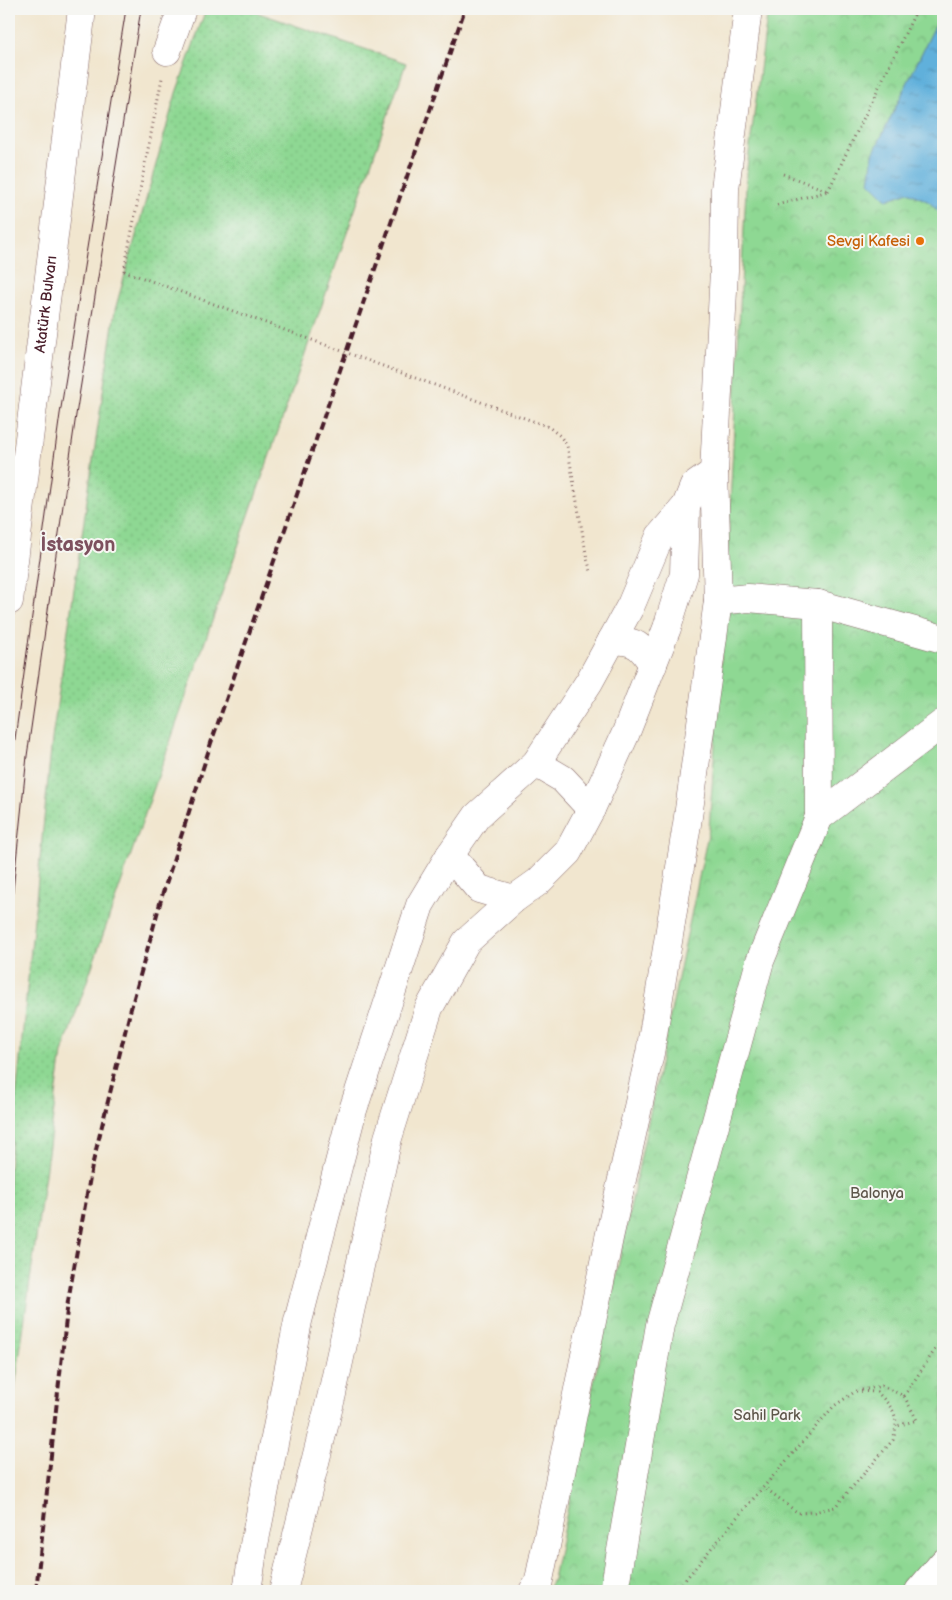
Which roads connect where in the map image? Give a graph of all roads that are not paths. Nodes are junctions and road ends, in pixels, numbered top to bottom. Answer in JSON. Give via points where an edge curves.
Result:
{"nodes":[{"id":1,"x":82,"y":9,"type":"edge"},
{"id":2,"x":182,"y":9,"type":"edge"},
{"id":3,"x":748,"y":9,"type":"edge"},
{"id":4,"x":167,"y":51,"type":"road end"},
{"id":5,"x":714,"y":472,"type":"junction"},
{"id":6,"x":686,"y":506,"type":"junction"},
{"id":7,"x":9,"y":601,"type":"edge"},
{"id":8,"x":718,"y":601,"type":"junction"},
{"id":9,"x":818,"y":604,"type":"junction"},
{"id":10,"x":943,"y":639,"type":"edge"},
{"id":11,"x":612,"y":640,"type":"junction"},
{"id":12,"x":653,"y":665,"type":"junction"},
{"id":13,"x":943,"y":723,"type":"edge"},
{"id":14,"x":536,"y":763,"type":"junction"},
{"id":15,"x":591,"y":808,"type":"junction"},
{"id":16,"x":819,"y":817,"type":"junction"},
{"id":17,"x":450,"y":855,"type":"junction"},
{"id":18,"x":514,"y":899,"type":"junction"},
{"id":19,"x":943,"y":1563,"type":"edge"},
{"id":20,"x":247,"y":1591,"type":"edge"},
{"id":21,"x":283,"y":1591,"type":"edge"},
{"id":22,"x":533,"y":1591,"type":"edge"},
{"id":23,"x":614,"y":1591,"type":"edge"},
{"id":24,"x":919,"y":1591,"type":"edge"}],
"edges":[{"from":1,"to":7,"type":"street","name":"Atatürk Bulvarı"},
{"from":2,"to":4,"type":"street"},
{"from":3,"to":5,"type":"street","via":[[725,189]]},
{"from":5,"to":6,"type":"street","via":[[694,486]]},
{"from":5,"to":8,"type":"street"},
{"from":6,"to":11,"type":"street","via":[[660,536],[631,605]]},
{"from":6,"to":12,"type":"street","via":[[684,574]]},
{"from":8,"to":9,"type":"street","via":[[748,598]]},
{"from":8,"to":22,"type":"street","via":[[650,1054],[538,1585]]},
{"from":9,"to":10,"type":"street"},
{"from":9,"to":16,"type":"street"},
{"from":11,"to":12,"type":"street","via":[[626,640],[643,649]]},
{"from":11,"to":14,"type":"street","via":[[589,682]]},
{"from":12,"to":15,"type":"street"},
{"from":13,"to":16,"type":"street"},
{"from":14,"to":15,"type":"street","via":[[563,779]]},
{"from":14,"to":17,"type":"street","via":[[477,816]]},
{"from":15,"to":18,"type":"street","via":[[568,852],[538,882]]},
{"from":16,"to":23,"type":"street","via":[[760,961],[660,1325]]},
{"from":17,"to":18,"type":"street","via":[[479,889]]},
{"from":17,"to":20,"type":"street","via":[[420,904],[352,1112],[298,1321]]},
{"from":18,"to":21,"type":"street","via":[[466,942],[429,1008],[388,1138],[332,1394]]},
{"from":19,"to":24,"type":"street"}]}
